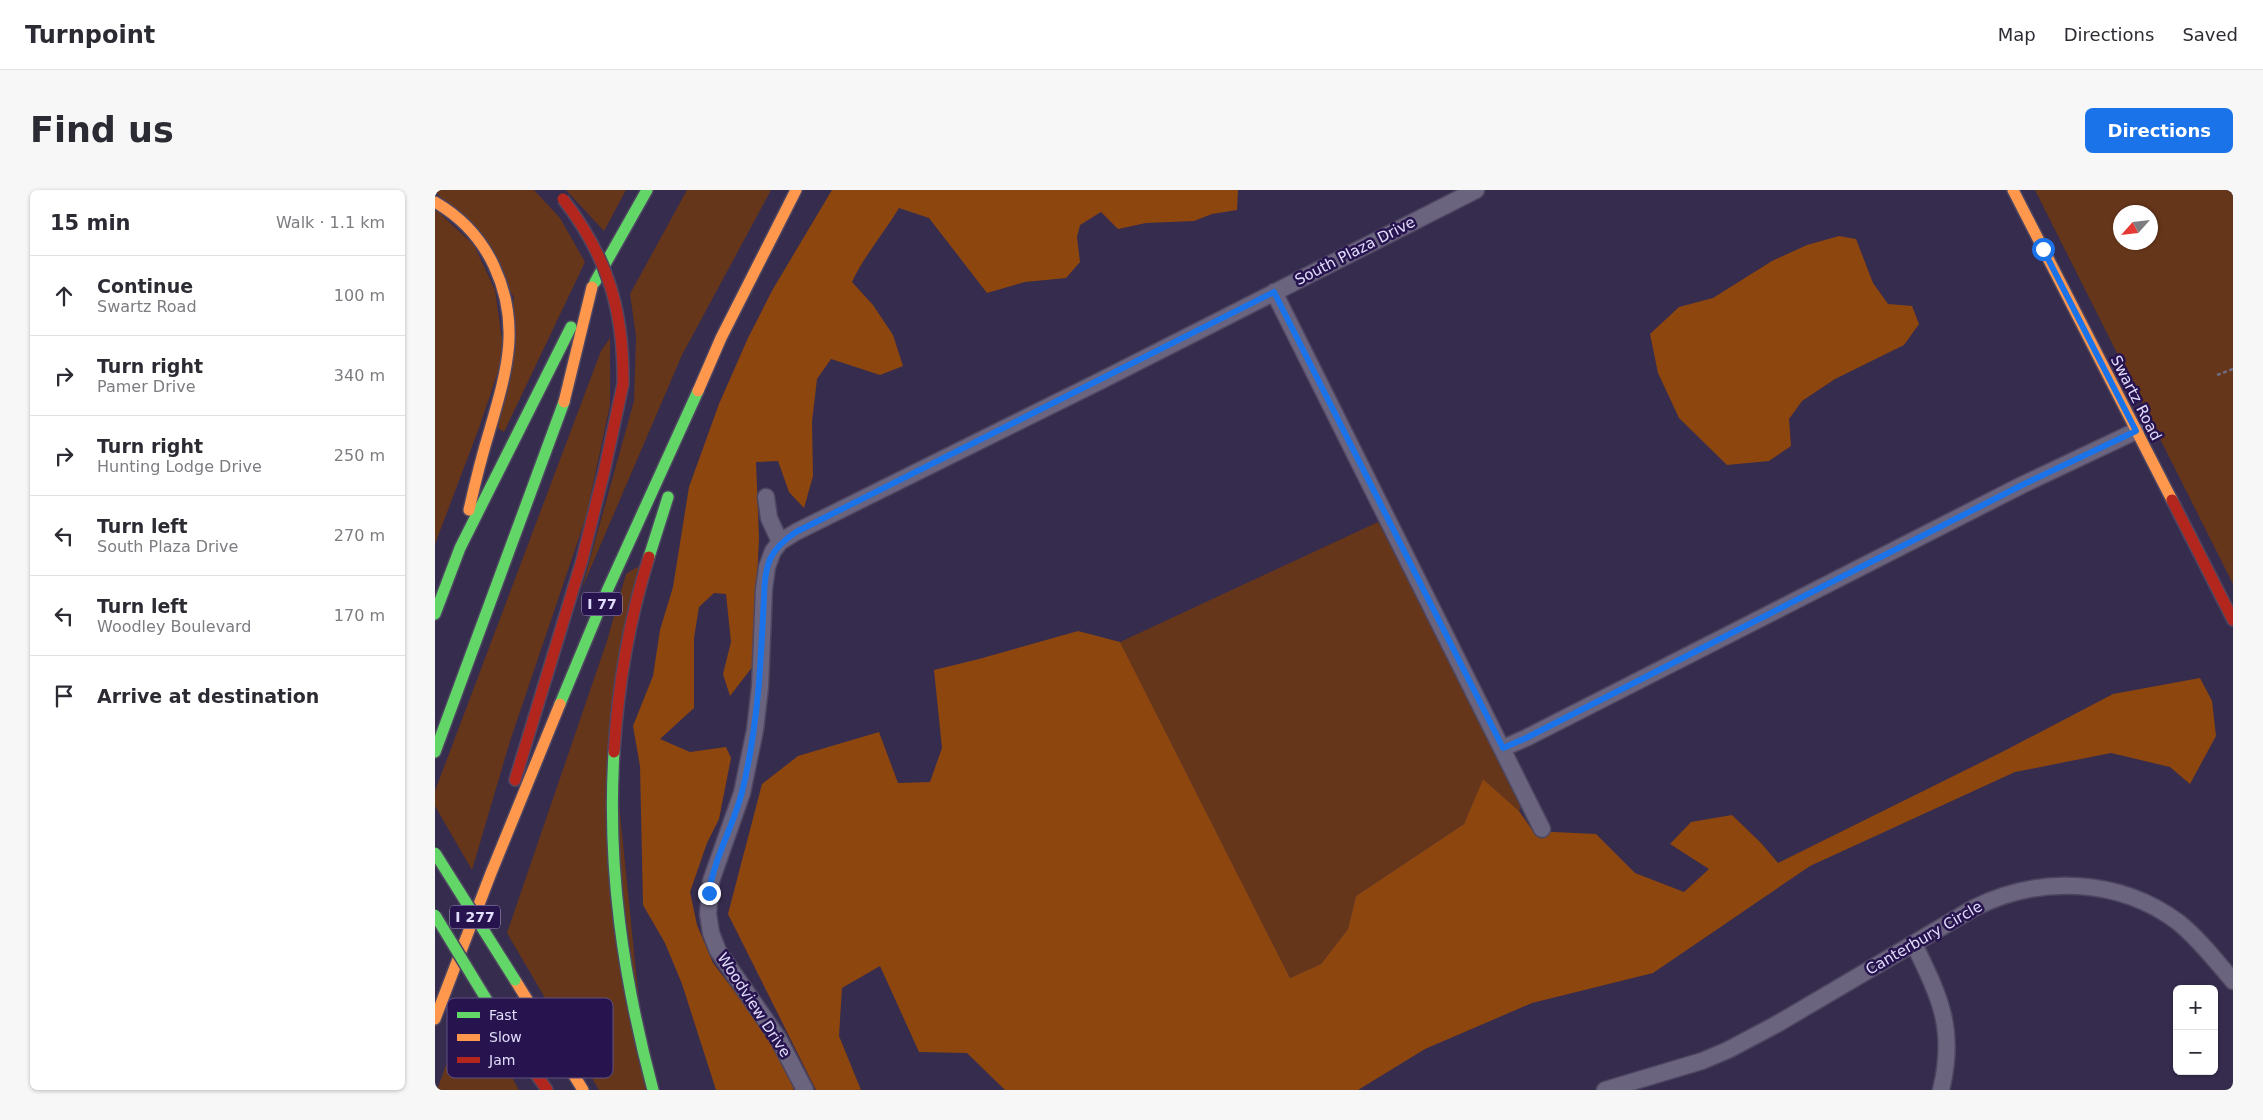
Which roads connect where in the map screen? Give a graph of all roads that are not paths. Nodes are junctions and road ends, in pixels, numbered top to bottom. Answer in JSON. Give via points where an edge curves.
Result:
{"nodes":[{"id":1,"x":551,"y":190,"type":"edge"},
{"id":2,"x":647,"y":190,"type":"edge"},
{"id":3,"x":796,"y":190,"type":"edge"},
{"id":4,"x":1476,"y":190,"type":"edge"},
{"id":5,"x":2013,"y":190,"type":"edge"},
{"id":6,"x":435,"y":202,"type":"edge"},
{"id":7,"x":592,"y":287,"type":"junction"},
{"id":8,"x":1274,"y":292,"type":"junction"},
{"id":9,"x":690,"y":405,"type":"junction"},
{"id":10,"x":2136,"y":431,"type":"junction"},
{"id":11,"x":678,"y":465,"type":"dead end"},
{"id":12,"x":673,"y":482,"type":"dead end"},
{"id":13,"x":765,"y":497,"type":"dead end"},
{"id":14,"x":780,"y":542,"type":"junction"},
{"id":15,"x":460,"y":548,"type":"junction"},
{"id":16,"x":435,"y":614,"type":"edge"},
{"id":17,"x":2233,"y":620,"type":"edge"},
{"id":18,"x":1503,"y":748,"type":"junction"},
{"id":19,"x":435,"y":752,"type":"edge"},
{"id":20,"x":1542,"y":829,"type":"dead end"},
{"id":21,"x":435,"y":853,"type":"edge"},
{"id":22,"x":491,"y":873,"type":"junction"},
{"id":23,"x":435,"y":915,"type":"edge"},
{"id":24,"x":1914,"y":944,"type":"junction"},
{"id":25,"x":2233,"y":981,"type":"edge"},
{"id":26,"x":486,"y":998,"type":"edge"},
{"id":27,"x":526,"y":998,"type":"edge"},
{"id":28,"x":435,"y":1019,"type":"edge"},
{"id":29,"x":531,"y":1078,"type":"edge"},
{"id":30,"x":539,"y":1078,"type":"edge"},
{"id":31,"x":576,"y":1078,"type":"edge"},
{"id":32,"x":1643,"y":1085,"type":"edge"},
{"id":33,"x":537,"y":1090,"type":"edge"},
{"id":34,"x":547,"y":1090,"type":"edge"},
{"id":35,"x":583,"y":1090,"type":"edge"},
{"id":36,"x":653,"y":1090,"type":"edge"},
{"id":37,"x":805,"y":1090,"type":"edge"},
{"id":38,"x":1605,"y":1090,"type":"edge"},
{"id":39,"x":1941,"y":1090,"type":"edge"}],
"edges":[{"from":1,"to":22,"type":"main road","bridge":true,"via":[[578,217],[612,284],[623,332],[623,384],[579,568],[527,729]]},
{"from":2,"to":7,"type":"main road"},
{"from":3,"to":9,"type":"main road","number":"I 77"},
{"from":4,"to":8,"type":"street","name":"South Plaza Drive"},
{"from":5,"to":10,"type":"main road","name":"Swartz Road"},
{"from":6,"to":15,"type":"main road","via":[[460,219],[486,250],[505,292],[510,314],[506,379],[474,485]]},
{"from":7,"to":15,"type":"main road"},
{"from":7,"to":19,"type":"main road","via":[[563,407]]},
{"from":8,"to":14,"type":"street","name":"South Plaza Drive"},
{"from":8,"to":18,"type":"street"},
{"from":9,"to":11,"type":"main road"},
{"from":9,"to":22,"type":"main road","number":"I 77","via":[[655,490],[607,591]]},
{"from":10,"to":17,"type":"main road","name":"Swartz Road"},
{"from":10,"to":18,"type":"street","via":[[2022,485]]},
{"from":12,"to":36,"type":"main road","via":[[635,608],[619,691],[613,770],[611,847],[619,939],[635,1027]]},
{"from":13,"to":14,"type":"street","via":[[769,518]]},
{"from":14,"to":37,"type":"street","name":"Woodview Drive","via":[[767,567],[764,589],[755,730],[742,793],[711,881],[709,918],[718,951],[778,1038]]},
{"from":15,"to":16,"type":"main road"},
{"from":18,"to":20,"type":"street"},
{"from":21,"to":27,"type":"main road","number":"I 277","bridge":true},
{"from":22,"to":28,"type":"main road","number":"I 77"},
{"from":23,"to":26,"type":"main road","bridge":true},
{"from":24,"to":25,"type":"street","name":"Canterbury Circle","via":[[1974,908],[2004,895],[2039,887],[2084,886],[2119,893],[2164,913],[2197,940]]},
{"from":24,"to":32,"type":"street","name":"Canterbury Circle","via":[[1728,1050]]},
{"from":24,"to":39,"type":"street","via":[[1944,1013],[1948,1044]]},
{"from":29,"to":33,"type":"main road"},
{"from":30,"to":34,"type":"main road"},
{"from":31,"to":35,"type":"main road","number":"I 277","bridge":true},
{"from":32,"to":38,"type":"street","name":"Canterbury Circle"}]}
